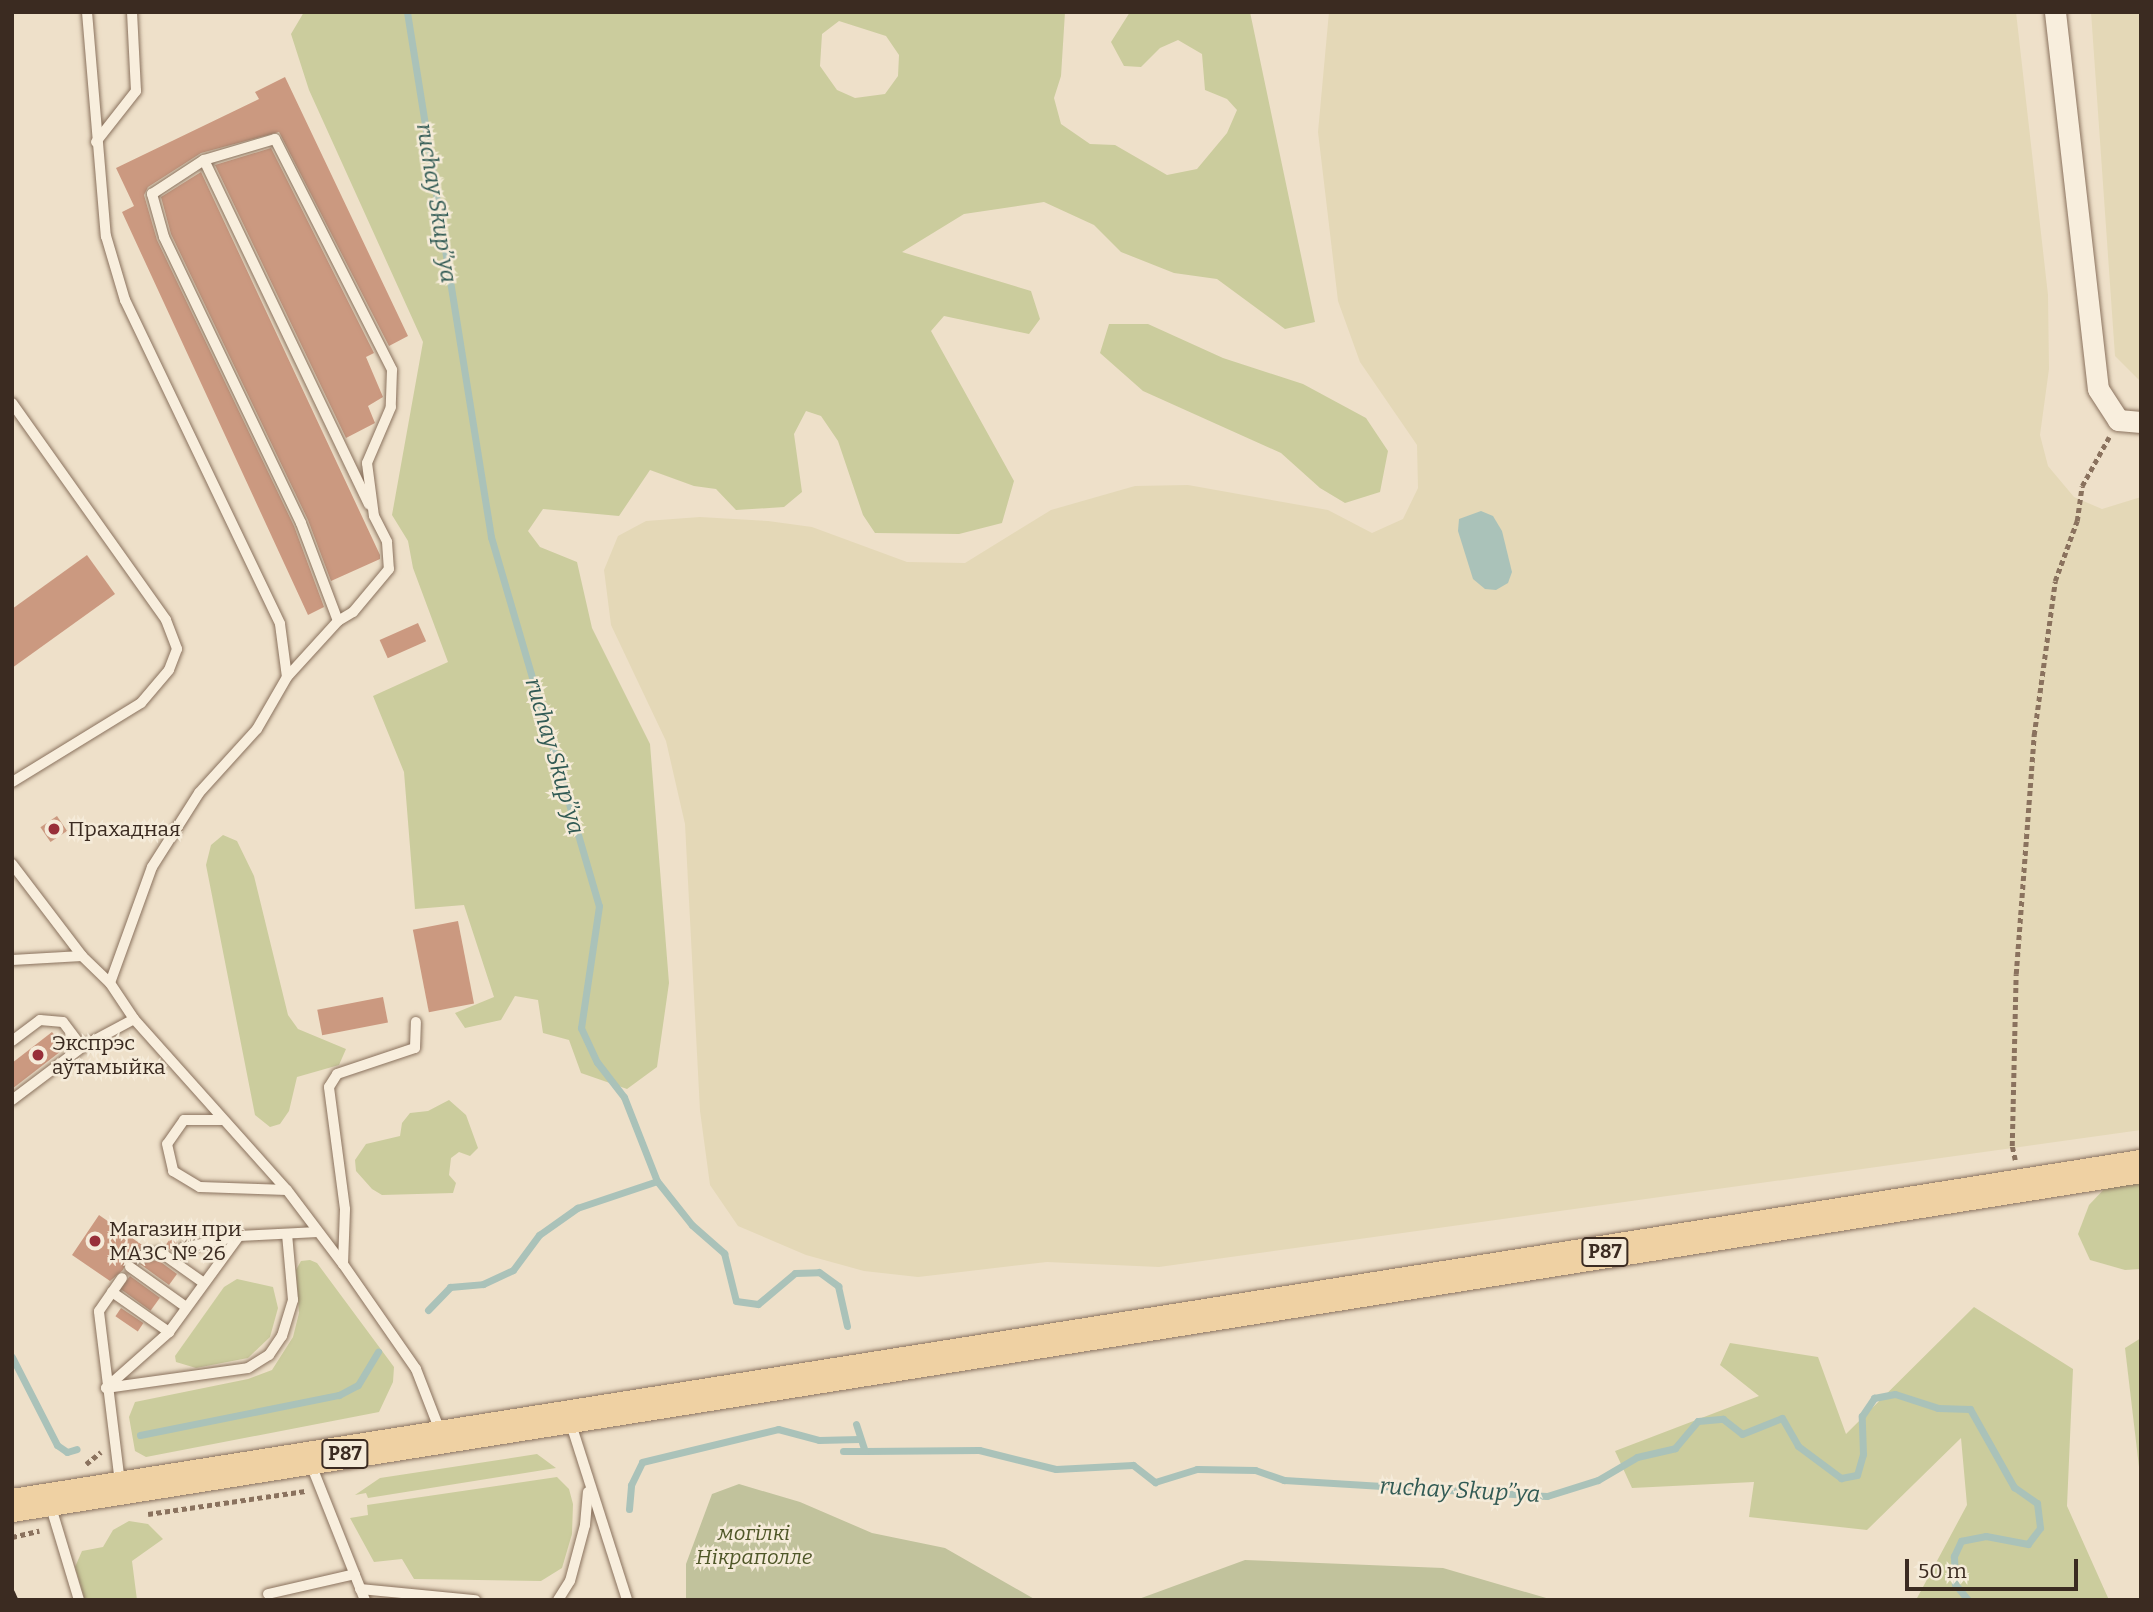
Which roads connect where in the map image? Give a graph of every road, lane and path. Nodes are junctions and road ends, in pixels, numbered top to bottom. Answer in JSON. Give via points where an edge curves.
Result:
{"nodes":[{"id":1,"x":86,"y":12,"type":"edge"},
{"id":2,"x":132,"y":12,"type":"edge"},
{"id":3,"x":2055,"y":12,"type":"edge"},
{"id":4,"x":96,"y":142,"type":"junction"},
{"id":5,"x":204,"y":160,"type":"junction"},
{"id":6,"x":12,"y":403,"type":"edge"},
{"id":7,"x":2118,"y":420,"type":"junction"},
{"id":8,"x":2141,"y":422,"type":"edge"},
{"id":9,"x":374,"y":516,"type":"junction"},
{"id":10,"x":338,"y":621,"type":"junction"},
{"id":11,"x":287,"y":677,"type":"junction"},
{"id":12,"x":13,"y":779,"type":"edge"},
{"id":13,"x":12,"y":864,"type":"edge"},
{"id":14,"x":82,"y":956,"type":"junction"},
{"id":15,"x":12,"y":960,"type":"edge"},
{"id":16,"x":110,"y":984,"type":"junction"},
{"id":17,"x":134,"y":1019,"type":"junction"},
{"id":18,"x":416,"y":1022,"type":"dead end"},
{"id":19,"x":12,"y":1041,"type":"edge"},
{"id":20,"x":82,"y":1047,"type":"junction"},
{"id":21,"x":12,"y":1101,"type":"edge"},
{"id":22,"x":223,"y":1120,"type":"junction"},
{"id":23,"x":2141,"y":1166,"type":"edge"},
{"id":24,"x":2022,"y":1185,"type":"junction"},
{"id":25,"x":287,"y":1191,"type":"junction"},
{"id":26,"x":318,"y":1232,"type":"junction"},
{"id":27,"x":287,"y":1234,"type":"junction"},
{"id":28,"x":239,"y":1236,"type":"junction"},
{"id":29,"x":183,"y":1248,"type":"dead end"},
{"id":30,"x":137,"y":1257,"type":"dead end"},
{"id":31,"x":343,"y":1264,"type":"junction"},
{"id":32,"x":130,"y":1267,"type":"dead end"},
{"id":33,"x":122,"y":1278,"type":"dead end"},
{"id":34,"x":204,"y":1283,"type":"junction"},
{"id":35,"x":112,"y":1293,"type":"junction"},
{"id":36,"x":186,"y":1307,"type":"junction"},
{"id":37,"x":169,"y":1332,"type":"junction"},
{"id":38,"x":106,"y":1388,"type":"junction"},
{"id":39,"x":568,"y":1415,"type":"junction"},
{"id":40,"x":443,"y":1438,"type":"junction"},
{"id":41,"x":315,"y":1474,"type":"junction"},
{"id":42,"x":588,"y":1486,"type":"junction"},
{"id":43,"x":128,"y":1503,"type":"junction"},
{"id":44,"x":12,"y":1505,"type":"edge"},
{"id":45,"x":52,"y":1514,"type":"junction"},
{"id":46,"x":12,"y":1537,"type":"edge"},
{"id":47,"x":355,"y":1574,"type":"junction"},
{"id":48,"x":289,"y":1588,"type":"junction"},
{"id":49,"x":360,"y":1588,"type":"junction"},
{"id":50,"x":268,"y":1594,"type":"dead end"},
{"id":51,"x":79,"y":1600,"type":"edge"},
{"id":52,"x":294,"y":1600,"type":"edge"},
{"id":53,"x":365,"y":1600,"type":"edge"},
{"id":54,"x":475,"y":1600,"type":"edge"},
{"id":55,"x":558,"y":1600,"type":"edge"},
{"id":56,"x":627,"y":1600,"type":"edge"}],
"edges":[{"from":1,"to":4,"type":"lane"},
{"from":2,"to":4,"type":"lane","via":[[136,91]]},
{"from":3,"to":7,"type":"street","via":[[2098,389]]},
{"from":4,"to":11,"type":"lane","via":[[106,236],[125,300],[280,624]]},
{"from":5,"to":9,"type":"lane"},
{"from":5,"to":9,"type":"lane","via":[[275,139],[392,370],[391,407],[367,463]]},
{"from":5,"to":10,"type":"lane","via":[[152,194],[161,226],[302,523]]},
{"from":6,"to":12,"type":"lane","via":[[166,620],[177,649],[169,670],[141,703]]},
{"from":7,"to":8,"type":"street"},
{"from":7,"to":24,"type":"path","via":[[2082,486],[2077,521],[2055,581],[2034,735],[2016,974],[2012,1146]]},
{"from":9,"to":10,"type":"lane","via":[[387,542],[389,569],[352,612]]},
{"from":10,"to":11,"type":"lane"},
{"from":11,"to":16,"type":"lane","via":[[257,729],[199,793],[152,867]]},
{"from":13,"to":14,"type":"lane"},
{"from":14,"to":15,"type":"lane"},
{"from":14,"to":16,"type":"lane"},
{"from":16,"to":17,"type":"lane"},
{"from":17,"to":20,"type":"lane"},
{"from":17,"to":22,"type":"lane"},
{"from":18,"to":31,"type":"lane","via":[[415,1048],[337,1074],[329,1087],[345,1209]]},
{"from":19,"to":20,"type":"lane","via":[[40,1020],[63,1022]]},
{"from":20,"to":21,"type":"lane"},
{"from":22,"to":25,"type":"lane"},
{"from":22,"to":25,"type":"lane","via":[[184,1120],[167,1144],[173,1171],[200,1187]]},
{"from":23,"to":24,"type":"main road","number":"Р87"},
{"from":24,"to":39,"type":"main road","number":"Р87"},
{"from":25,"to":26,"type":"lane"},
{"from":26,"to":27,"type":"lane"},
{"from":26,"to":31,"type":"lane"},
{"from":27,"to":28,"type":"lane"},
{"from":27,"to":38,"type":"lane","via":[[293,1300],[282,1336],[269,1355],[248,1368]]},
{"from":28,"to":29,"type":"lane"},
{"from":28,"to":34,"type":"lane"},
{"from":30,"to":34,"type":"lane","via":[[160,1252]]},
{"from":31,"to":40,"type":"lane","via":[[416,1369]]},
{"from":32,"to":36,"type":"lane"},
{"from":33,"to":35,"type":"lane"},
{"from":34,"to":36,"type":"lane"},
{"from":35,"to":37,"type":"lane"},
{"from":35,"to":38,"type":"lane","via":[[99,1311]]},
{"from":36,"to":37,"type":"lane"},
{"from":37,"to":38,"type":"lane"},
{"from":38,"to":43,"type":"lane"},
{"from":39,"to":40,"type":"main road","number":"Р87"},
{"from":39,"to":42,"type":"lane"},
{"from":40,"to":41,"type":"main road","number":"Р87"},
{"from":41,"to":43,"type":"main road","number":"Р87"},
{"from":41,"to":43,"type":"path"},
{"from":41,"to":47,"type":"lane"},
{"from":42,"to":55,"type":"lane","via":[[585,1525],[570,1581]]},
{"from":42,"to":56,"type":"lane"},
{"from":43,"to":45,"type":"main road","number":"Р87"},
{"from":44,"to":45,"type":"main road","number":"Р87"},
{"from":45,"to":46,"type":"path"},
{"from":45,"to":51,"type":"lane"},
{"from":47,"to":48,"type":"lane"},
{"from":47,"to":49,"type":"lane"},
{"from":48,"to":50,"type":"lane"},
{"from":48,"to":52,"type":"lane"},
{"from":49,"to":53,"type":"lane"},
{"from":49,"to":54,"type":"lane"}]}
